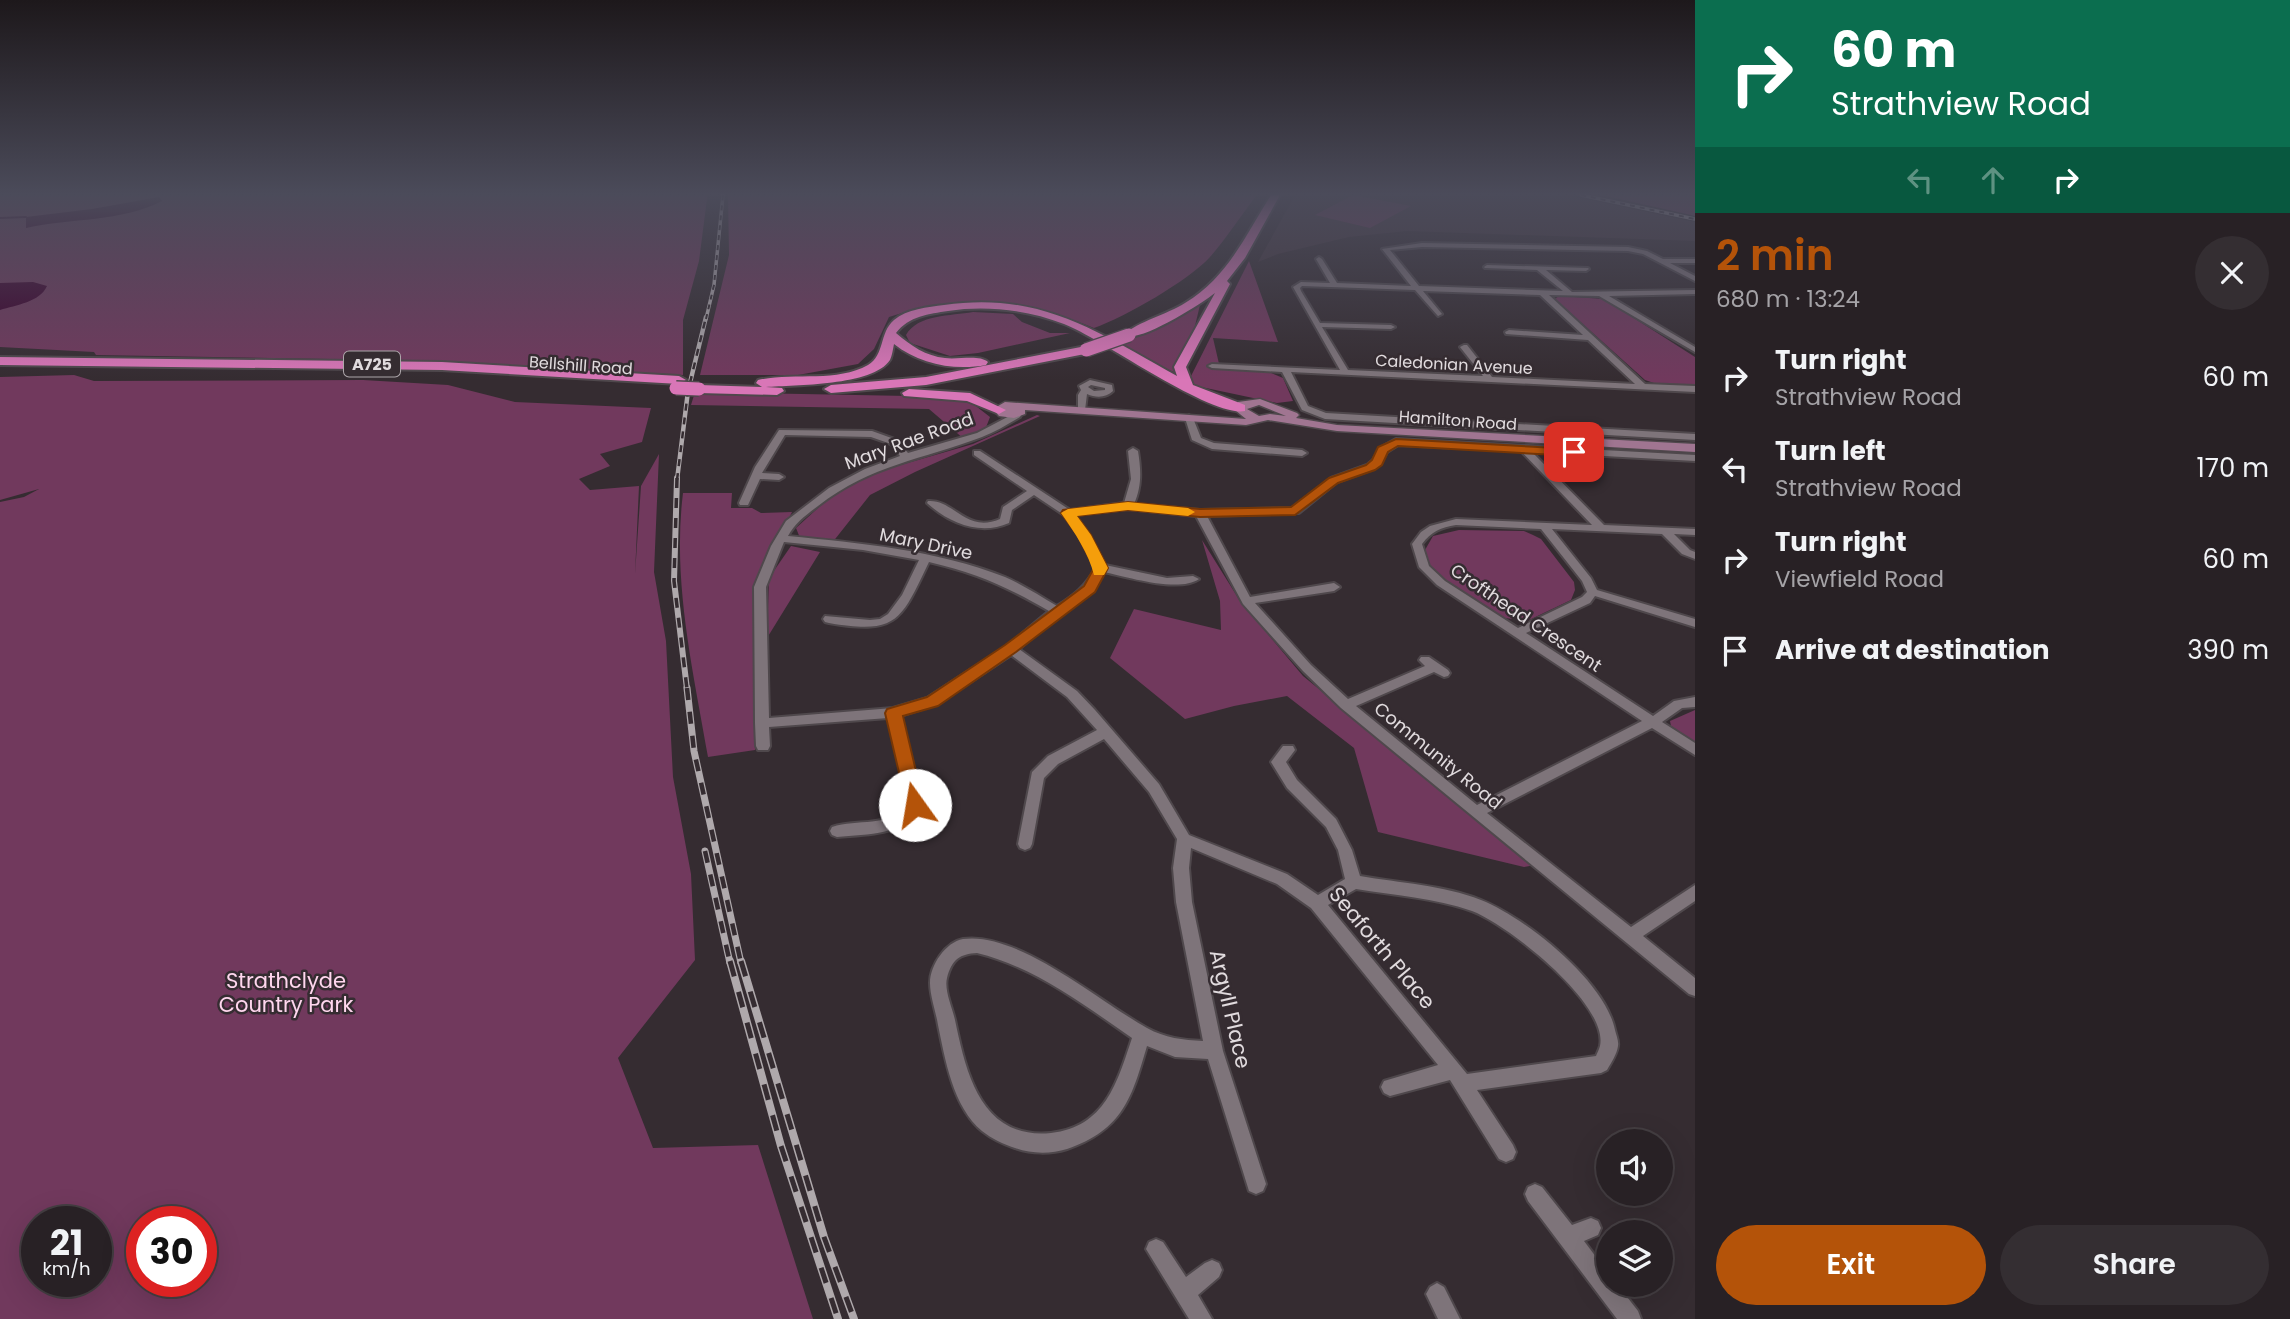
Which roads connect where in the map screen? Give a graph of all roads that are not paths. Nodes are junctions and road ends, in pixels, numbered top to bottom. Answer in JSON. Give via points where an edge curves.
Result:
{"nodes":[{"id":1,"x":1226,"y":257,"type":"edge"},
{"id":2,"x":1239,"y":257,"type":"edge"},
{"id":3,"x":1391,"y":257,"type":"edge"},
{"id":4,"x":1653,"y":257,"type":"edge"},
{"id":5,"x":1319,"y":259,"type":"dead end"},
{"id":6,"x":1661,"y":261,"type":"junction"},
{"id":7,"x":1695,"y":261,"type":"edge"},
{"id":8,"x":1233,"y":267,"type":"junction"},
{"id":9,"x":1487,"y":267,"type":"dead end"},
{"id":10,"x":1539,"y":269,"type":"junction"},
{"id":11,"x":1586,"y":269,"type":"dead end"},
{"id":12,"x":1695,"y":279,"type":"edge"},
{"id":13,"x":1301,"y":284,"type":"joint"},
{"id":14,"x":1334,"y":284,"type":"junction"},
{"id":15,"x":1414,"y":287,"type":"junction"},
{"id":16,"x":1541,"y":292,"type":"junction"},
{"id":17,"x":1695,"y":292,"type":"edge"},
{"id":18,"x":1569,"y":293,"type":"junction"},
{"id":19,"x":1600,"y":293,"type":"junction"},
{"id":20,"x":1438,"y":314,"type":"dead end"},
{"id":21,"x":1317,"y":325,"type":"junction"},
{"id":22,"x":1391,"y":327,"type":"dead end"},
{"id":23,"x":1124,"y":332,"type":"junction"},
{"id":24,"x":1509,"y":332,"type":"dead end"},
{"id":25,"x":890,"y":334,"type":"junction"},
{"id":26,"x":1586,"y":338,"type":"junction"},
{"id":27,"x":1677,"y":339,"type":"junction"},
{"id":28,"x":1695,"y":339,"type":"edge"},
{"id":29,"x":1081,"y":347,"type":"junction"},
{"id":30,"x":1464,"y":347,"type":"dead end"},
{"id":31,"x":1695,"y":351,"type":"edge"},
{"id":32,"x":1048,"y":352,"type":"junction"},
{"id":33,"x":0,"y":359,"type":"edge"},
{"id":34,"x":68,"y":364,"type":"junction"},
{"id":35,"x":1212,"y":366,"type":"dead end"},
{"id":36,"x":0,"y":369,"type":"edge"},
{"id":37,"x":1285,"y":369,"type":"junction"},
{"id":38,"x":1345,"y":372,"type":"junction"},
{"id":39,"x":1169,"y":377,"type":"junction"},
{"id":40,"x":1490,"y":380,"type":"junction"},
{"id":41,"x":763,"y":383,"type":"junction"},
{"id":42,"x":1187,"y":384,"type":"junction"},
{"id":43,"x":699,"y":385,"type":"junction"},
{"id":44,"x":1642,"y":386,"type":"junction"},
{"id":45,"x":1679,"y":389,"type":"junction"},
{"id":46,"x":1695,"y":389,"type":"edge"},
{"id":47,"x":749,"y":391,"type":"junction"},
{"id":48,"x":1085,"y":391,"type":"dead end"},
{"id":49,"x":1695,"y":401,"type":"edge"},
{"id":50,"x":1244,"y":407,"type":"junction"},
{"id":51,"x":1082,"y":410,"type":"junction"},
{"id":52,"x":1018,"y":411,"type":"junction"},
{"id":53,"x":1001,"y":412,"type":"junction"},
{"id":54,"x":1270,"y":414,"type":"junction"},
{"id":55,"x":1189,"y":418,"type":"junction"},
{"id":56,"x":1227,"y":420,"type":"junction"},
{"id":57,"x":990,"y":430,"type":"junction"},
{"id":58,"x":1695,"y":437,"type":"edge"},
{"id":59,"x":1695,"y":448,"type":"edge"},
{"id":60,"x":1525,"y":450,"type":"junction"},
{"id":61,"x":1133,"y":451,"type":"dead end"},
{"id":62,"x":977,"y":453,"type":"dead end"},
{"id":63,"x":1302,"y":453,"type":"dead end"},
{"id":64,"x":906,"y":457,"type":"junction"},
{"id":65,"x":1695,"y":458,"type":"edge"},
{"id":66,"x":757,"y":476,"type":"junction"},
{"id":67,"x":779,"y":477,"type":"dead end"},
{"id":68,"x":1035,"y":490,"type":"junction"},
{"id":69,"x":744,"y":503,"type":"dead end"},
{"id":70,"x":932,"y":503,"type":"dead end"},
{"id":71,"x":1128,"y":506,"type":"junction"},
{"id":72,"x":1068,"y":513,"type":"junction"},
{"id":73,"x":1200,"y":513,"type":"junction"},
{"id":74,"x":1544,"y":526,"type":"junction"},
{"id":75,"x":1599,"y":526,"type":"junction"},
{"id":76,"x":1665,"y":531,"type":"junction"},
{"id":77,"x":1695,"y":532,"type":"edge"},
{"id":78,"x":780,"y":538,"type":"junction"},
{"id":79,"x":1695,"y":556,"type":"edge"},
{"id":80,"x":925,"y":559,"type":"junction"},
{"id":81,"x":1101,"y":568,"type":"junction"},
{"id":82,"x":1193,"y":579,"type":"dead end"},
{"id":83,"x":1334,"y":587,"type":"dead end"},
{"id":84,"x":1593,"y":592,"type":"junction"},
{"id":85,"x":1247,"y":601,"type":"junction"},
{"id":86,"x":1057,"y":611,"type":"junction"},
{"id":87,"x":829,"y":619,"type":"dead end"},
{"id":88,"x":1695,"y":623,"type":"edge"},
{"id":89,"x":1518,"y":632,"type":"junction"},
{"id":90,"x":1011,"y":649,"type":"junction"},
{"id":91,"x":1434,"y":666,"type":"dead end"},
{"id":92,"x":1695,"y":702,"type":"edge"},
{"id":93,"x":1346,"y":705,"type":"junction"},
{"id":94,"x":893,"y":713,"type":"junction"},
{"id":95,"x":1650,"y":722,"type":"junction"},
{"id":96,"x":762,"y":723,"type":"junction"},
{"id":97,"x":1105,"y":732,"type":"junction"},
{"id":98,"x":763,"y":746,"type":"dead end"},
{"id":99,"x":1695,"y":750,"type":"edge"},
{"id":100,"x":1288,"y":751,"type":"dead end"},
{"id":101,"x":1476,"y":812,"type":"junction"},
{"id":102,"x":837,"y":831,"type":"dead end"},
{"id":103,"x":1185,"y":839,"type":"junction"},
{"id":104,"x":1025,"y":844,"type":"dead end"},
{"id":105,"x":1354,"y":882,"type":"junction"},
{"id":106,"x":1695,"y":892,"type":"edge"},
{"id":107,"x":1317,"y":903,"type":"junction"},
{"id":108,"x":1630,"y":936,"type":"junction"},
{"id":109,"x":1695,"y":988,"type":"edge"},
{"id":110,"x":1142,"y":1035,"type":"junction"},
{"id":111,"x":1214,"y":1051,"type":"junction"},
{"id":112,"x":1459,"y":1077,"type":"junction"},
{"id":113,"x":1390,"y":1087,"type":"dead end"},
{"id":114,"x":1506,"y":1152,"type":"dead end"},
{"id":115,"x":1256,"y":1184,"type":"dead end"},
{"id":116,"x":1535,"y":1194,"type":"dead end"},
{"id":117,"x":1591,"y":1228,"type":"dead end"},
{"id":118,"x":1568,"y":1237,"type":"junction"},
{"id":119,"x":1156,"y":1250,"type":"dead end"},
{"id":120,"x":1212,"y":1269,"type":"dead end"},
{"id":121,"x":1184,"y":1292,"type":"junction"},
{"id":122,"x":1437,"y":1294,"type":"dead end"},
{"id":123,"x":1201,"y":1319,"type":"edge"},
{"id":124,"x":1449,"y":1319,"type":"edge"},
{"id":125,"x":1630,"y":1319,"type":"edge"}],
"edges":[{"from":1,"to":23,"type":"highway","number":"A725","via":[[1204,282]]},
{"from":2,"to":8,"type":"highway","number":"A725"},
{"from":3,"to":15,"type":"street"},
{"from":4,"to":6,"type":"street"},
{"from":5,"to":14,"type":"street"},
{"from":6,"to":7,"type":"street"},
{"from":6,"to":12,"type":"street"},
{"from":8,"to":23,"type":"highway","number":"A725","via":[[1194,302]]},
{"from":8,"to":42,"type":"highway","via":[[1180,367]]},
{"from":9,"to":10,"type":"street"},
{"from":10,"to":11,"type":"street"},
{"from":10,"to":18,"type":"street"},
{"from":13,"to":14,"type":"street"},
{"from":13,"to":21,"type":"street","via":[[1297,290]]},
{"from":14,"to":15,"type":"street"},
{"from":15,"to":16,"type":"street"},
{"from":15,"to":20,"type":"street"},
{"from":16,"to":18,"type":"street"},
{"from":16,"to":26,"type":"street"},
{"from":17,"to":19,"type":"street"},
{"from":18,"to":19,"type":"street"},
{"from":19,"to":27,"type":"street"},
{"from":21,"to":22,"type":"street"},
{"from":21,"to":38,"type":"street"},
{"from":23,"to":29,"type":"highway","number":"A725","bridge":true},
{"from":24,"to":26,"type":"street"},
{"from":25,"to":32,"type":"highway","via":[[912,354],[938,361],[978,362]]},
{"from":25,"to":39,"type":"highway","via":[[898,323],[923,312],[1007,306],[1070,323]]},
{"from":25,"to":41,"type":"highway","via":[[884,359],[859,373]]},
{"from":26,"to":44,"type":"street"},
{"from":27,"to":28,"type":"street"},
{"from":27,"to":31,"type":"street"},
{"from":29,"to":32,"type":"highway","name":"Bellshill Road","number":"A725"},
{"from":29,"to":47,"type":"highway","name":"Bellshill Road","number":"A725","via":[[926,381]]},
{"from":30,"to":40,"type":"street"},
{"from":32,"to":41,"type":"highway","name":"Bellshill Road","number":"A725","via":[[920,375]]},
{"from":33,"to":34,"type":"highway","number":"A725"},
{"from":34,"to":36,"type":"highway","number":"A725"},
{"from":34,"to":43,"type":"highway","name":"Bellshill Road","number":"A725","bridge":true},
{"from":35,"to":37,"type":"street","name":"Caledonian Avenue"},
{"from":37,"to":38,"type":"street","name":"Caledonian Avenue"},
{"from":37,"to":58,"type":"street","via":[[1305,408],[1325,416]]},
{"from":38,"to":40,"type":"street","name":"Caledonian Avenue"},
{"from":39,"to":42,"type":"highway"},
{"from":39,"to":50,"type":"highway","via":[[1194,391]]},
{"from":40,"to":44,"type":"street","name":"Caledonian Avenue"},
{"from":41,"to":43,"type":"highway","name":"Bellshill Road","number":"A725"},
{"from":42,"to":50,"type":"highway"},
{"from":43,"to":47,"type":"highway","name":"Bellshill Road","number":"A725"},
{"from":44,"to":45,"type":"street","name":"Caledonian Avenue"},
{"from":45,"to":46,"type":"street","name":"Caledonian Avenue"},
{"from":45,"to":49,"type":"street"},
{"from":47,"to":53,"type":"highway","via":[[943,394],[970,397]]},
{"from":48,"to":51,"type":"street"},
{"from":50,"to":54,"type":"main road"},
{"from":50,"to":56,"type":"main road","name":"Hamilton Road","via":[[1236,418]]},
{"from":51,"to":52,"type":"main road","name":"Hamilton Road","via":[[1041,407]]},
{"from":51,"to":55,"type":"main road","name":"Hamilton Road"},
{"from":52,"to":53,"type":"main road","name":"Hamilton Road","via":[[1005,405]]},
{"from":52,"to":57,"type":"street","name":"Mary Rae Road"},
{"from":53,"to":57,"type":"street","name":"Mary Rae Road"},
{"from":54,"to":56,"type":"main road","name":"Hamilton Road","via":[[1246,422]]},
{"from":54,"to":59,"type":"main road","name":"Hamilton Road","via":[[1345,428]]},
{"from":55,"to":56,"type":"main road","name":"Hamilton Road"},
{"from":55,"to":63,"type":"street","via":[[1197,440],[1212,446]]},
{"from":57,"to":64,"type":"street","name":"Mary Rae Road"},
{"from":60,"to":65,"type":"street"},
{"from":60,"to":73,"type":"street","via":[[1396,442],[1382,450],[1370,467],[1334,480],[1295,511]]},
{"from":60,"to":75,"type":"street"},
{"from":61,"to":71,"type":"street","via":[[1138,477]]},
{"from":62,"to":68,"type":"street"},
{"from":64,"to":66,"type":"street","via":[[894,442],[872,434],[782,432]]},
{"from":64,"to":78,"type":"street","name":"Mary Rae Road","via":[[832,490]]},
{"from":66,"to":67,"type":"street"},
{"from":66,"to":69,"type":"street"},
{"from":68,"to":70,"type":"street","via":[[1007,509],[1006,522],[995,528],[970,525]]},
{"from":68,"to":72,"type":"street"},
{"from":71,"to":72,"type":"street"},
{"from":71,"to":73,"type":"street"},
{"from":72,"to":81,"type":"street"},
{"from":73,"to":85,"type":"street","name":"Community Road"},
{"from":74,"to":75,"type":"street","name":"Crofthead Crescent"},
{"from":74,"to":84,"type":"street"},
{"from":74,"to":89,"type":"street","name":"Crofthead Crescent","via":[[1447,523],[1424,533],[1417,544],[1431,575]]},
{"from":75,"to":76,"type":"street","name":"Crofthead Crescent"},
{"from":76,"to":77,"type":"street","name":"Crofthead Crescent"},
{"from":76,"to":79,"type":"street"},
{"from":78,"to":80,"type":"street","name":"Mary Drive"},
{"from":78,"to":96,"type":"street","name":"Mary Rae Road","via":[[760,587]]},
{"from":80,"to":86,"type":"street","name":"Mary Drive","via":[[1002,581]]},
{"from":80,"to":87,"type":"street","via":[[898,610],[885,623],[862,626]]},
{"from":81,"to":82,"type":"street","via":[[1167,581]]},
{"from":81,"to":86,"type":"street","via":[[1089,589]]},
{"from":83,"to":85,"type":"street"},
{"from":84,"to":88,"type":"street"},
{"from":84,"to":89,"type":"street","via":[[1586,600]]},
{"from":85,"to":93,"type":"street","name":"Community Road"},
{"from":86,"to":90,"type":"street"},
{"from":89,"to":95,"type":"street","name":"Crofthead Crescent"},
{"from":90,"to":94,"type":"street","via":[[932,701]]},
{"from":90,"to":97,"type":"street","via":[[1072,694]]},
{"from":91,"to":93,"type":"street"},
{"from":92,"to":95,"type":"street","via":[[1679,704]]},
{"from":93,"to":101,"type":"street","name":"Community Road"},
{"from":94,"to":96,"type":"street"},
{"from":94,"to":102,"type":"street","via":[[915,805],[903,820],[890,826]]},
{"from":95,"to":99,"type":"street","name":"Crofthead Crescent"},
{"from":95,"to":101,"type":"street"},
{"from":96,"to":98,"type":"street","name":"Mary Rae Road"},
{"from":97,"to":103,"type":"street","via":[[1154,788]]},
{"from":97,"to":104,"type":"street","via":[[1053,760],[1037,776]]},
{"from":100,"to":105,"type":"street","via":[[1278,762],[1292,784],[1331,823]]},
{"from":101,"to":108,"type":"street","name":"Community Road"},
{"from":103,"to":107,"type":"street","name":"Seaforth Place","via":[[1282,878]]},
{"from":103,"to":111,"type":"street","name":"Argyll Place","via":[[1181,868],[1184,902]]},
{"from":105,"to":107,"type":"street"},
{"from":105,"to":112,"type":"street","via":[[1475,905],[1501,916],[1537,943],[1594,1001],[1607,1022],[1609,1055],[1601,1064]]},
{"from":106,"to":108,"type":"street"},
{"from":107,"to":112,"type":"street","name":"Seaforth Place"},
{"from":108,"to":109,"type":"street","name":"Community Road"},
{"from":110,"to":110,"type":"street","via":[[1077,991],[986,947],[959,947],[940,974],[938,983],[963,1085],[989,1127],[1002,1136],[1044,1143],[1087,1132],[1112,1109]]},
{"from":110,"to":111,"type":"street","via":[[1175,1048]]},
{"from":111,"to":115,"type":"street","name":"Argyll Place"},
{"from":112,"to":113,"type":"street"},
{"from":112,"to":114,"type":"street","name":"Seaforth Place"},
{"from":116,"to":118,"type":"street"},
{"from":117,"to":118,"type":"street"},
{"from":118,"to":125,"type":"street"},
{"from":119,"to":121,"type":"street"},
{"from":120,"to":121,"type":"street"},
{"from":121,"to":123,"type":"street"},
{"from":122,"to":124,"type":"street"}]}
